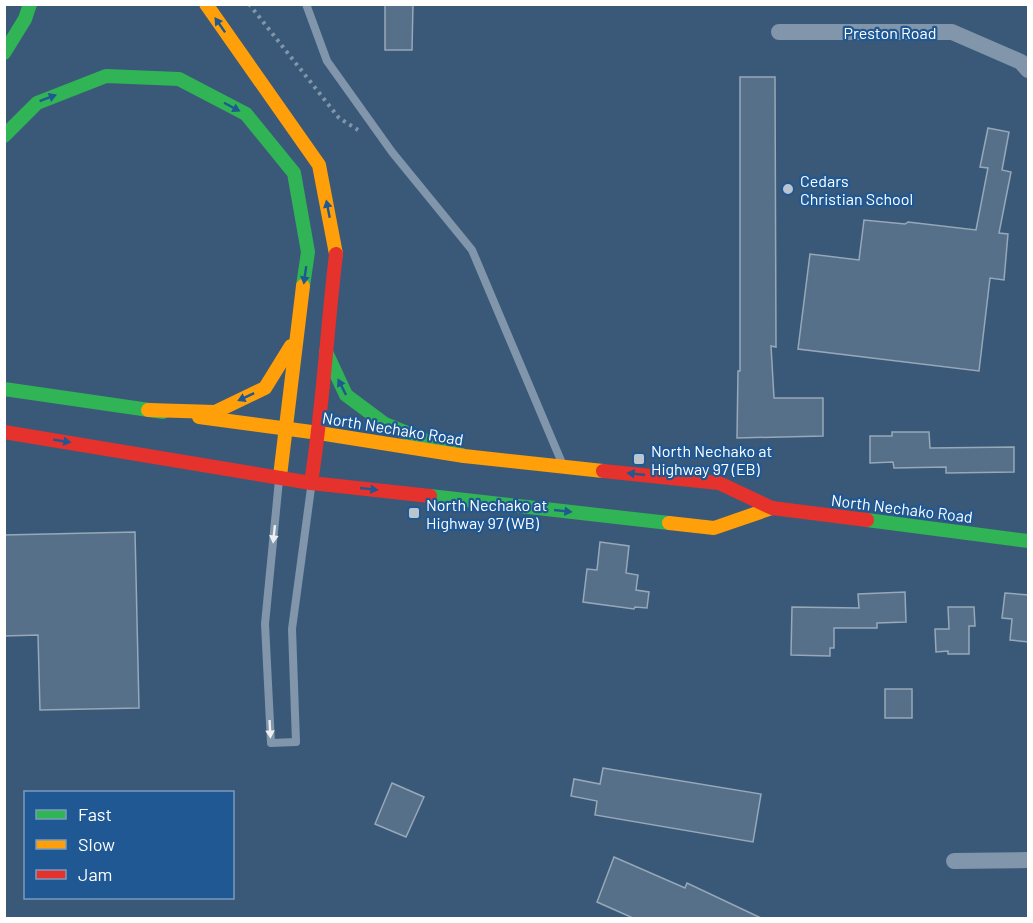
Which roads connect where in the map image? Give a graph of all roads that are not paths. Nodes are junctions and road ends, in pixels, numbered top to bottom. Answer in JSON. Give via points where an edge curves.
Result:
{"nodes":[{"id":1,"x":30,"y":4,"type":"edge"},
{"id":2,"x":206,"y":4,"type":"edge"},
{"id":3,"x":306,"y":4,"type":"edge"},
{"id":4,"x":779,"y":32,"type":"dead end"},
{"id":5,"x":4,"y":53,"type":"edge"},
{"id":6,"x":1029,"y":70,"type":"edge"},
{"id":7,"x":4,"y":136,"type":"edge"},
{"id":8,"x":296,"y":339,"type":"junction"},
{"id":9,"x":325,"y":350,"type":"junction"},
{"id":10,"x":4,"y":389,"type":"edge"},
{"id":11,"x":148,"y":410,"type":"junction"},
{"id":12,"x":286,"y":429,"type":"junction"},
{"id":13,"x":4,"y":432,"type":"edge"},
{"id":14,"x":319,"y":433,"type":"junction"},
{"id":15,"x":464,"y":456,"type":"junction"},
{"id":16,"x":563,"y":466,"type":"junction"},
{"id":17,"x":280,"y":476,"type":"junction"},
{"id":18,"x":311,"y":483,"type":"junction"},
{"id":19,"x":772,"y":508,"type":"junction"},
{"id":20,"x":1029,"y":541,"type":"edge"},
{"id":21,"x":1029,"y":860,"type":"edge"},
{"id":22,"x":954,"y":861,"type":"dead end"}],
"edges":[{"from":1,"to":5,"type":"main road"},
{"from":9,"to":2,"type":"main road","one_way":true,"via":[[336,253],[319,165]]},
{"from":3,"to":16,"type":"lane","via":[[327,61],[392,152],[472,250]]},
{"from":4,"to":6,"type":"street","name":"Preston Road","via":[[952,32],[1021,62]]},
{"from":7,"to":8,"type":"main road","one_way":true,"via":[[37,103],[106,76],[179,79],[246,114],[294,173],[309,252]]},
{"from":8,"to":11,"type":"main road","one_way":true,"via":[[266,388],[215,412]]},
{"from":8,"to":12,"type":"main road"},
{"from":9,"to":14,"type":"main road"},
{"from":15,"to":9,"type":"main road","one_way":true,"via":[[385,424],[346,395]]},
{"from":10,"to":11,"type":"main road","name":"North Nechako Road"},
{"from":11,"to":12,"type":"main road","name":"North Nechako Road"},
{"from":12,"to":14,"type":"main road","name":"North Nechako Road"},
{"from":12,"to":17,"type":"main road"},
{"from":13,"to":17,"type":"main road","name":"North Nechako Road","one_way":true},
{"from":14,"to":15,"type":"main road","name":"North Nechako Road"},
{"from":14,"to":18,"type":"main road"},
{"from":15,"to":16,"type":"main road","name":"North Nechako Road"},
{"from":19,"to":16,"type":"main road","name":"North Nechako Road","one_way":true,"via":[[719,483]]},
{"from":17,"to":18,"type":"main road","name":"North Nechako Road"},
{"from":17,"to":18,"type":"lane","one_way":true,"via":[[265,624],[271,743],[296,742],[292,629]]},
{"from":18,"to":19,"type":"main road","name":"North Nechako Road","one_way":true,"via":[[714,528]]},
{"from":19,"to":20,"type":"main road","name":"North Nechako Road"},
{"from":21,"to":22,"type":"street"}]}
